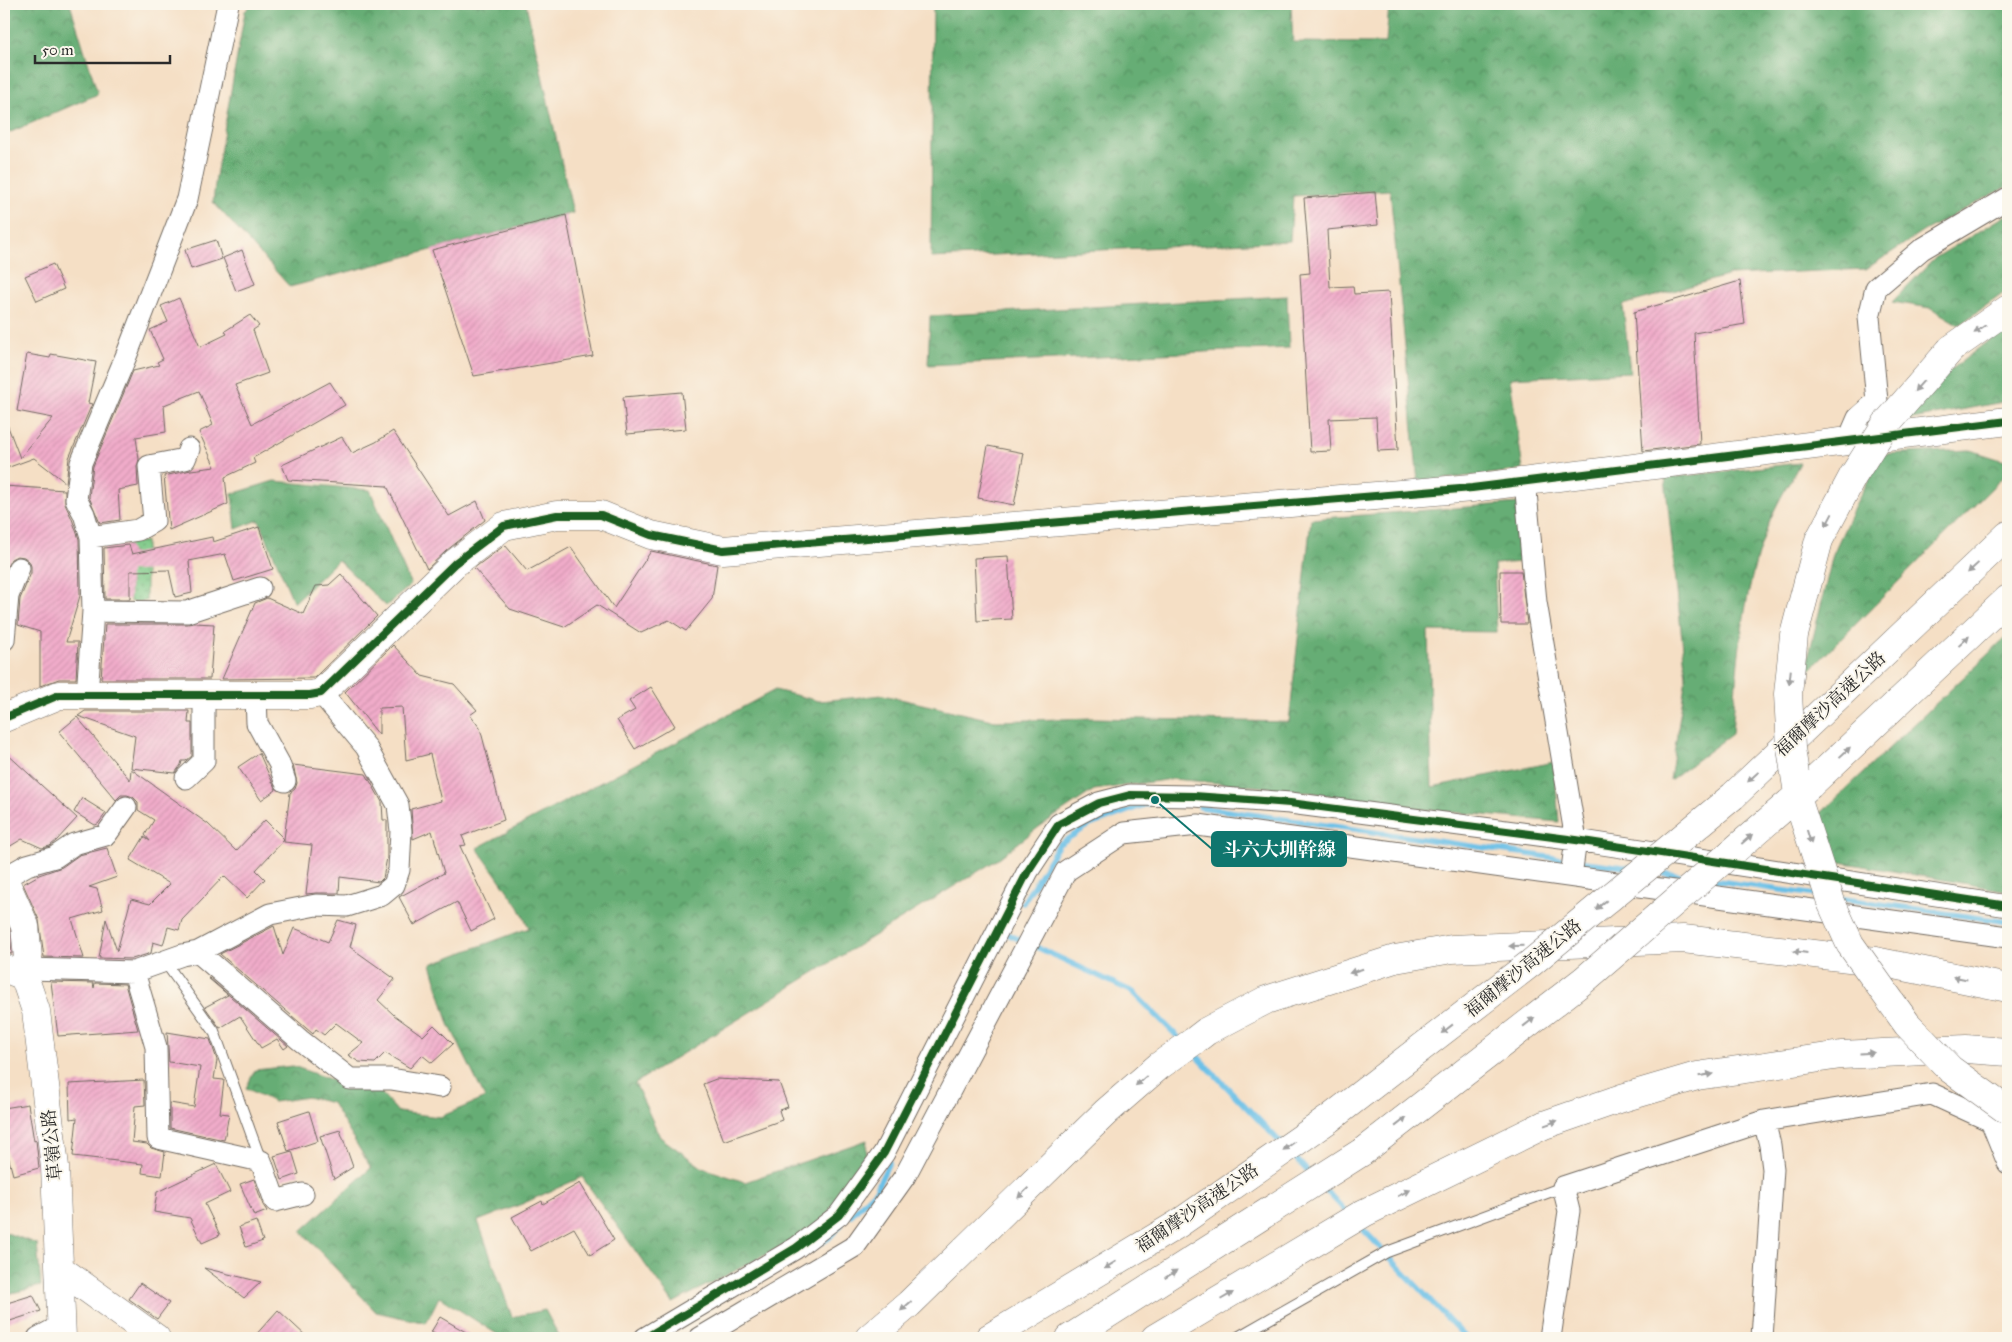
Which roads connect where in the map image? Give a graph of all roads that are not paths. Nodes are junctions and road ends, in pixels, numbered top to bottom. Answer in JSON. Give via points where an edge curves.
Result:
{"nodes":[{"id":1,"x":228,"y":4,"type":"edge"},
{"id":2,"x":2008,"y":198,"type":"edge"},
{"id":3,"x":2008,"y":309,"type":"edge"},
{"id":4,"x":2008,"y":421,"type":"edge"},
{"id":5,"x":1848,"y":441,"type":"junction"},
{"id":6,"x":189,"y":449,"type":"dead end"},
{"id":7,"x":1525,"y":481,"type":"junction"},
{"id":8,"x":2008,"y":535,"type":"edge"},
{"id":9,"x":91,"y":537,"type":"junction"},
{"id":10,"x":19,"y":568,"type":"dead end"},
{"id":11,"x":260,"y":588,"type":"dead end"},
{"id":12,"x":2008,"y":599,"type":"edge"},
{"id":13,"x":93,"y":611,"type":"junction"},
{"id":14,"x":4,"y":640,"type":"edge"},
{"id":15,"x":320,"y":693,"type":"junction"},
{"id":16,"x":87,"y":695,"type":"junction"},
{"id":17,"x":204,"y":695,"type":"junction"},
{"id":18,"x":256,"y":695,"type":"junction"},
{"id":19,"x":4,"y":718,"type":"edge"},
{"id":20,"x":186,"y":778,"type":"dead end"},
{"id":21,"x":285,"y":781,"type":"dead end"},
{"id":22,"x":126,"y":807,"type":"dead end"},
{"id":23,"x":1576,"y":840,"type":"junction"},
{"id":24,"x":1571,"y":876,"type":"junction"},
{"id":25,"x":4,"y":879,"type":"edge"},
{"id":26,"x":2008,"y":906,"type":"edge"},
{"id":27,"x":2008,"y":937,"type":"edge"},
{"id":28,"x":198,"y":952,"type":"junction"},
{"id":29,"x":165,"y":962,"type":"junction"},
{"id":30,"x":19,"y":971,"type":"edge"},
{"id":31,"x":134,"y":972,"type":"junction"},
{"id":32,"x":2008,"y":988,"type":"edge"},
{"id":33,"x":2008,"y":1052,"type":"edge"},
{"id":34,"x":440,"y":1087,"type":"dead end"},
{"id":35,"x":2008,"y":1111,"type":"edge"},
{"id":36,"x":1764,"y":1121,"type":"junction"},
{"id":37,"x":261,"y":1161,"type":"junction"},
{"id":38,"x":2008,"y":1163,"type":"edge"},
{"id":39,"x":1563,"y":1187,"type":"junction"},
{"id":40,"x":303,"y":1194,"type":"dead end"},
{"id":41,"x":60,"y":1269,"type":"junction"},
{"id":42,"x":62,"y":1332,"type":"edge"},
{"id":43,"x":38,"y":1338,"type":"edge"},
{"id":44,"x":156,"y":1338,"type":"edge"},
{"id":45,"x":645,"y":1338,"type":"edge"},
{"id":46,"x":700,"y":1338,"type":"edge"},
{"id":47,"x":869,"y":1338,"type":"edge"},
{"id":48,"x":989,"y":1338,"type":"edge"},
{"id":49,"x":1070,"y":1338,"type":"edge"},
{"id":50,"x":1155,"y":1338,"type":"edge"},
{"id":51,"x":1236,"y":1338,"type":"edge"},
{"id":52,"x":1550,"y":1338,"type":"edge"},
{"id":53,"x":1762,"y":1338,"type":"edge"}],
"edges":[{"from":1,"to":9,"type":"street","via":[[187,199],[81,463],[76,499]]},
{"from":2,"to":5,"type":"street","via":[[1922,249],[1876,288],[1869,317],[1877,401],[1858,418]]},
{"from":3,"to":35,"type":"main road","one_way":true,"bridge":true,"via":[[1951,349],[1886,424],[1853,476],[1818,540],[1794,635],[1788,694],[1791,748],[1800,807],[1831,902],[1850,944],[1907,1024],[1950,1069]]},
{"from":4,"to":5,"type":"main road"},
{"from":5,"to":7,"type":"main road"},
{"from":6,"to":9,"type":"street","via":[[186,459],[149,466],[154,521],[138,530]]},
{"from":7,"to":15,"type":"main road","via":[[1462,489],[723,550],[651,535],[601,515],[556,515],[504,526],[476,547]]},
{"from":7,"to":23,"type":"street","via":[[1536,602]]},
{"from":8,"to":48,"type":"main road","name":"福爾摩沙高速公路","one_way":true,"bridge":true,"via":[[1733,796],[1531,963],[1329,1119],[1178,1224]]},
{"from":9,"to":13,"type":"street"},
{"from":10,"to":14,"type":"street","via":[[8,596]]},
{"from":11,"to":13,"type":"street","via":[[187,612]]},
{"from":49,"to":12,"type":"main road","one_way":true,"bridge":true,"via":[[1362,1152],[1584,980],[1810,785]]},
{"from":13,"to":16,"type":"street"},
{"from":15,"to":18,"type":"main road","via":[[310,696]]},
{"from":15,"to":28,"type":"street","via":[[366,747],[398,805],[401,831],[399,870],[394,885],[382,895],[347,906],[316,905],[270,914]]},
{"from":16,"to":17,"type":"main road"},
{"from":16,"to":19,"type":"main road","via":[[59,695]]},
{"from":17,"to":18,"type":"main road"},
{"from":17,"to":20,"type":"street","via":[[204,761]]},
{"from":18,"to":21,"type":"street","via":[[257,723]]},
{"from":22,"to":25,"type":"street","via":[[106,835],[74,844],[55,857],[26,865]]},
{"from":23,"to":24,"type":"street"},
{"from":23,"to":26,"type":"street"},
{"from":23,"to":45,"type":"street","via":[[1290,803],[1130,795],[1099,802],[1059,824],[1028,871],[884,1153],[839,1215],[796,1248]]},
{"from":24,"to":27,"type":"street"},
{"from":24,"to":46,"type":"street","via":[[1198,825],[1124,833],[1066,871],[905,1176],[855,1246]]},
{"from":25,"to":30,"type":"main road","name":"草嶺公路","via":[[25,926]]},
{"from":28,"to":29,"type":"street","via":[[182,954]]},
{"from":28,"to":34,"type":"street","via":[[350,1079],[391,1079]]},
{"from":29,"to":31,"type":"street"},
{"from":29,"to":37,"type":"lane","via":[[214,1031]]},
{"from":30,"to":31,"type":"street"},
{"from":30,"to":41,"type":"main road","name":"草嶺公路","via":[[36,1011],[55,1167]]},
{"from":31,"to":37,"type":"street","via":[[156,1047],[158,1138]]},
{"from":32,"to":47,"type":"main road","one_way":true,"via":[[1875,961],[1683,939],[1452,949],[1395,959],[1266,1000],[1207,1031],[1186,1046],[1106,1112],[909,1304]]},
{"from":50,"to":33,"type":"main road","one_way":true,"via":[[1353,1220],[1544,1125],[1622,1098],[1697,1076],[1841,1055],[1966,1049]]},
{"from":36,"to":38,"type":"street","via":[[1932,1094],[1991,1121]]},
{"from":36,"to":39,"type":"street"},
{"from":36,"to":53,"type":"street","via":[[1773,1169]]},
{"from":37,"to":40,"type":"street","via":[[275,1201]]},
{"from":39,"to":51,"type":"lane","via":[[1387,1252]]},
{"from":39,"to":52,"type":"street","via":[[1569,1211]]},
{"from":41,"to":42,"type":"main road","name":"草嶺公路"},
{"from":41,"to":44,"type":"main road"},
{"from":42,"to":43,"type":"street"}]}
